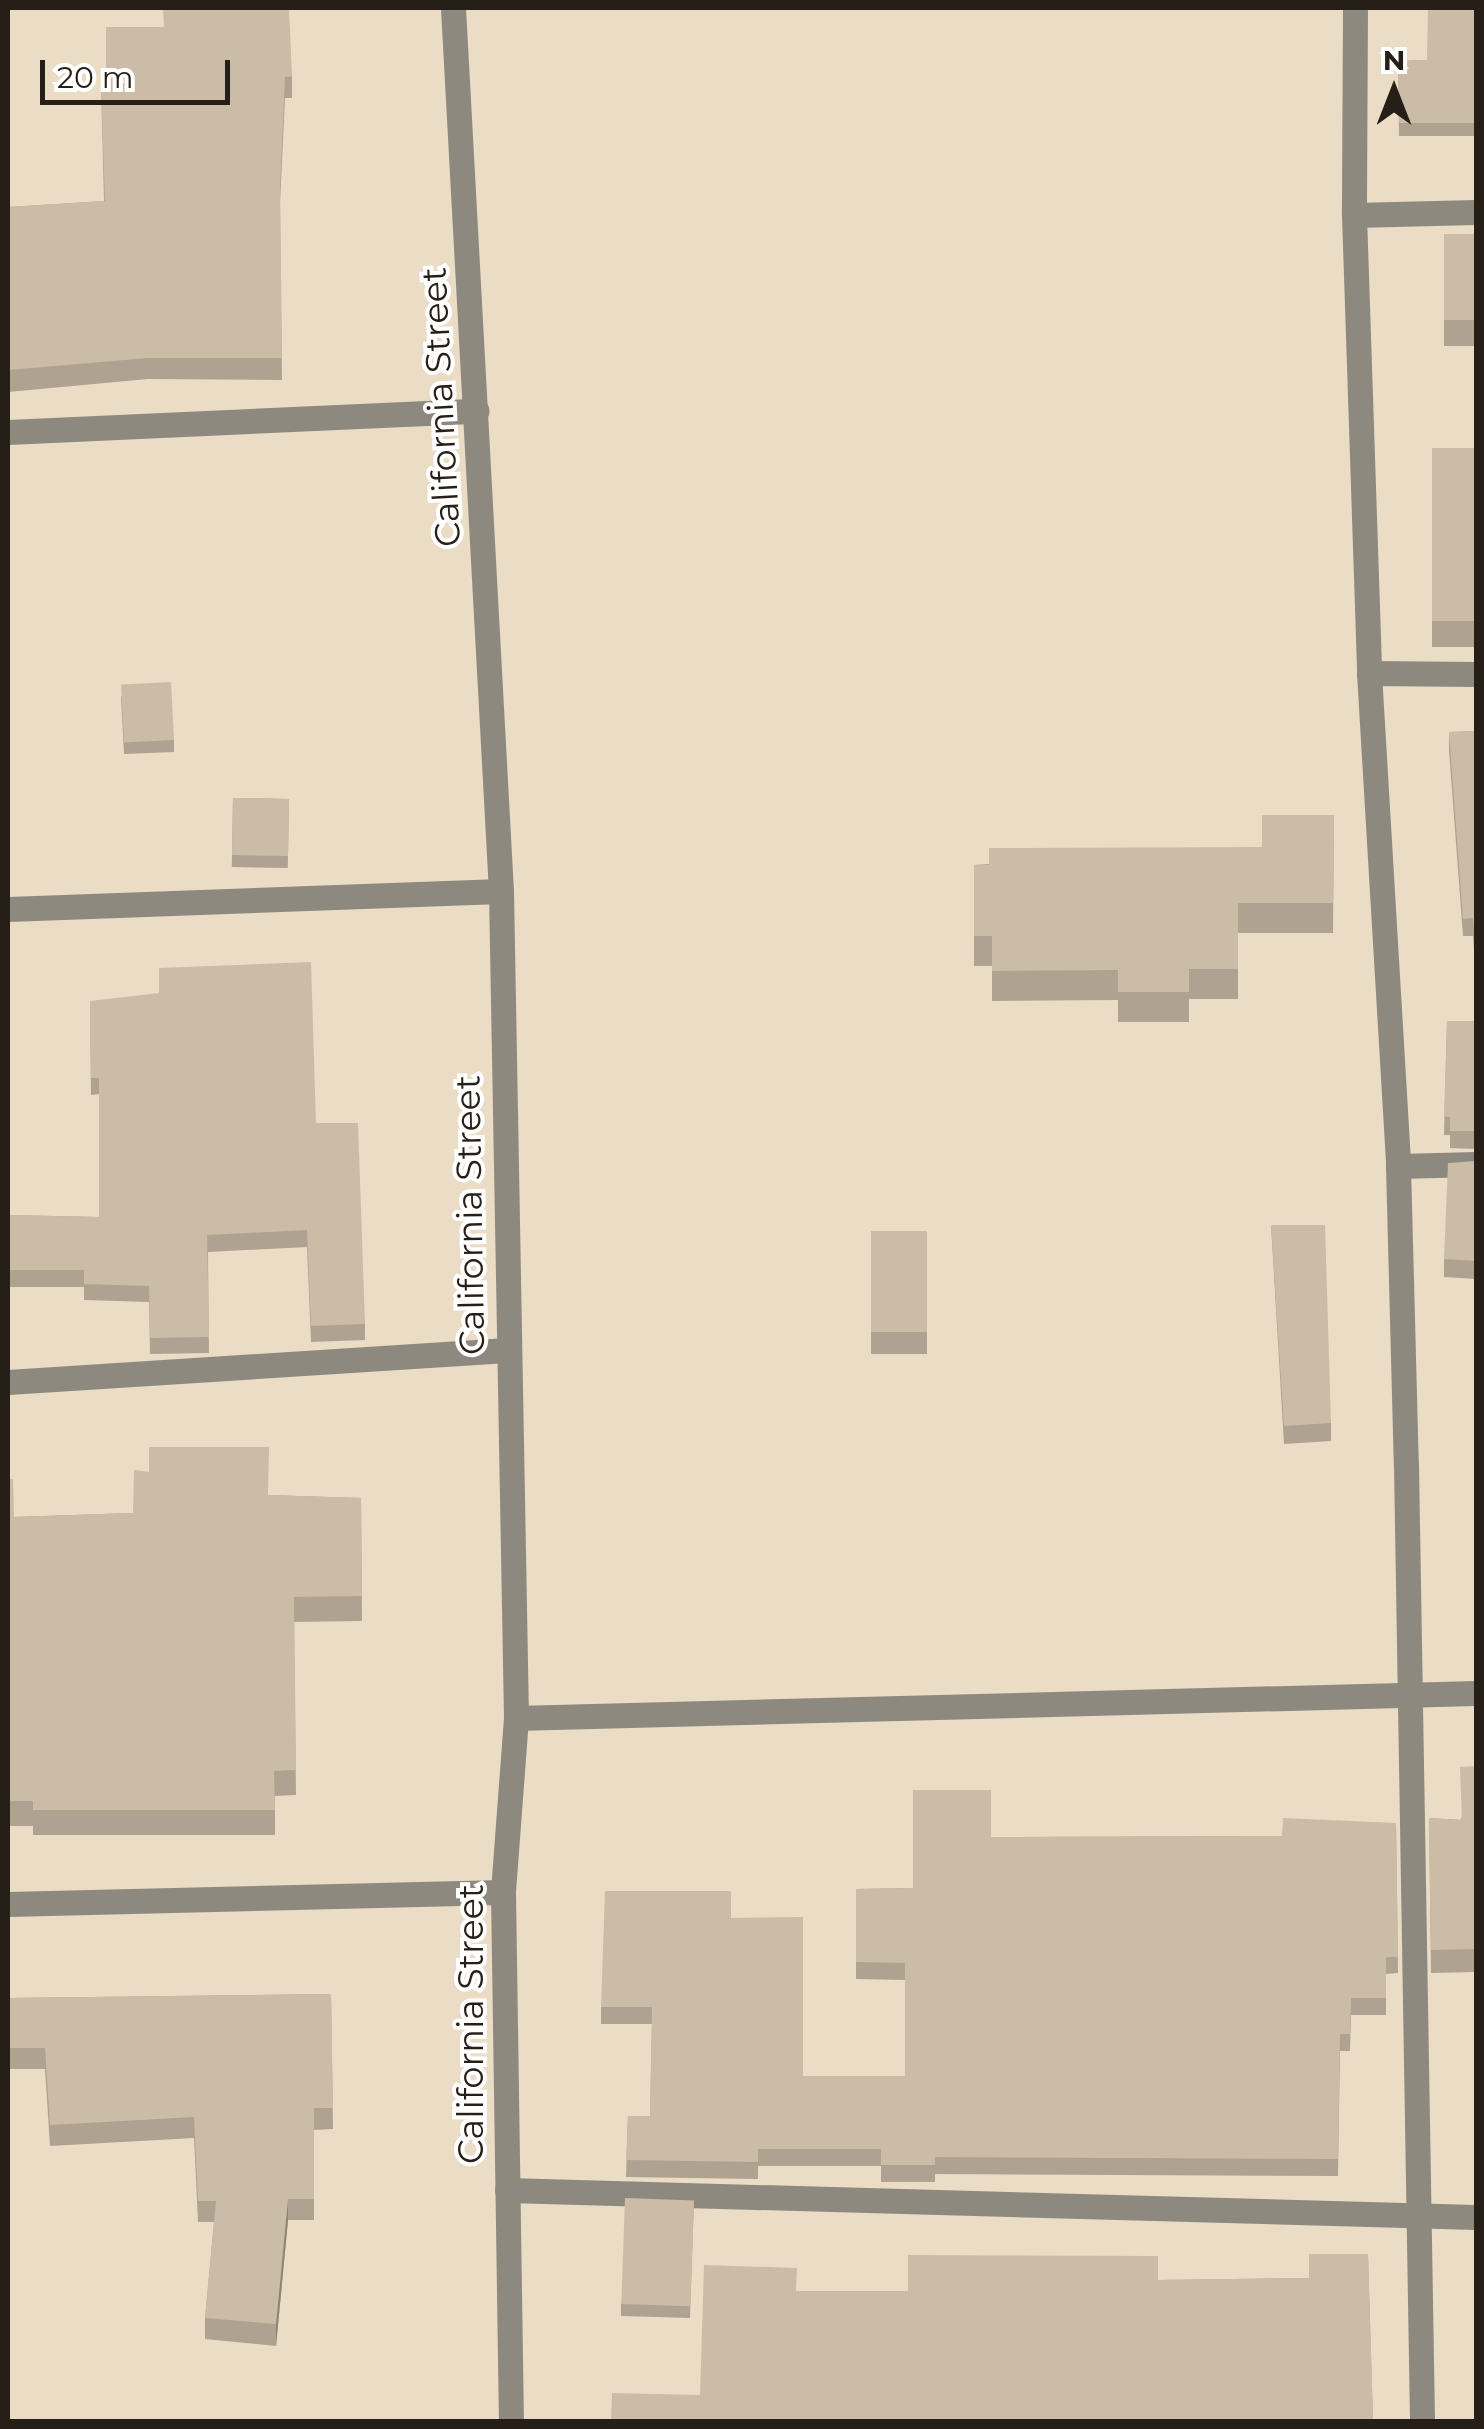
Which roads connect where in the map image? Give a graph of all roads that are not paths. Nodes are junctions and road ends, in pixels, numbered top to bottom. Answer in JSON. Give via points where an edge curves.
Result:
{"nodes":[{"id":1,"x":453,"y":8,"type":"edge"},
{"id":2,"x":1355,"y":8,"type":"edge"},
{"id":3,"x":1476,"y":212,"type":"edge"},
{"id":4,"x":1354,"y":215,"type":"junction"},
{"id":5,"x":477,"y":411,"type":"junction"},
{"id":6,"x":8,"y":432,"type":"edge"},
{"id":7,"x":1369,"y":673,"type":"junction"},
{"id":8,"x":1476,"y":674,"type":"edge"},
{"id":9,"x":502,"y":891,"type":"junction"},
{"id":10,"x":8,"y":909,"type":"edge"},
{"id":11,"x":1476,"y":1164,"type":"edge"},
{"id":12,"x":1398,"y":1166,"type":"junction"},
{"id":13,"x":507,"y":1350,"type":"junction"},
{"id":14,"x":8,"y":1382,"type":"edge"},
{"id":15,"x":1476,"y":1693,"type":"edge"},
{"id":16,"x":1408,"y":1695,"type":"junction"},
{"id":17,"x":516,"y":1718,"type":"junction"},
{"id":18,"x":502,"y":1892,"type":"junction"},
{"id":19,"x":8,"y":1904,"type":"edge"},
{"id":20,"x":507,"y":2190,"type":"junction"},
{"id":21,"x":1476,"y":2216,"type":"edge"},
{"id":22,"x":1420,"y":2217,"type":"junction"},
{"id":23,"x":510,"y":2422,"type":"edge"},
{"id":24,"x":1422,"y":2422,"type":"edge"}],
"edges":[{"from":1,"to":5,"type":"street","name":"California Street"},
{"from":2,"to":4,"type":"street"},
{"from":3,"to":4,"type":"street"},
{"from":4,"to":7,"type":"street"},
{"from":5,"to":6,"type":"street"},
{"from":5,"to":9,"type":"street","name":"California Street"},
{"from":7,"to":8,"type":"street"},
{"from":7,"to":12,"type":"street"},
{"from":9,"to":10,"type":"street"},
{"from":9,"to":13,"type":"street","name":"California Street"},
{"from":11,"to":12,"type":"street"},
{"from":12,"to":16,"type":"street"},
{"from":13,"to":14,"type":"street"},
{"from":13,"to":17,"type":"street","name":"California Street"},
{"from":15,"to":16,"type":"street"},
{"from":16,"to":17,"type":"street"},
{"from":16,"to":22,"type":"street"},
{"from":17,"to":18,"type":"street","name":"California Street"},
{"from":18,"to":19,"type":"street"},
{"from":18,"to":20,"type":"street","name":"California Street"},
{"from":20,"to":22,"type":"street"},
{"from":20,"to":23,"type":"street","name":"California Street"},
{"from":21,"to":22,"type":"street"},
{"from":22,"to":24,"type":"street"}]}
